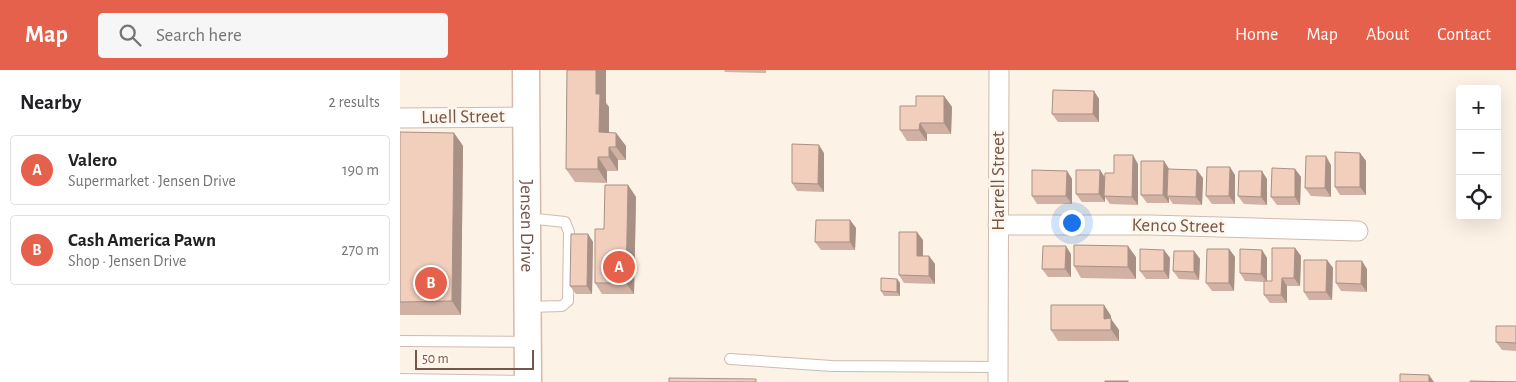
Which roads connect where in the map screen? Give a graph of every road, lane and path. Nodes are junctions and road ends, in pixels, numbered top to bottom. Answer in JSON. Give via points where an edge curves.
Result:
{"nodes":[{"id":1,"x":526,"y":70,"type":"edge"},
{"id":2,"x":998,"y":70,"type":"edge"},
{"id":3,"x":526,"y":117,"type":"junction"},
{"id":4,"x":400,"y":118,"type":"edge"},
{"id":5,"x":527,"y":218,"type":"junction"},
{"id":6,"x":998,"y":225,"type":"junction"},
{"id":7,"x":1358,"y":231,"type":"dead end"},
{"id":8,"x":527,"y":307,"type":"junction"},
{"id":9,"x":400,"y":340,"type":"edge"},
{"id":10,"x":528,"y":342,"type":"junction"},
{"id":11,"x":730,"y":359,"type":"dead end"},
{"id":12,"x":998,"y":375,"type":"edge"},
{"id":13,"x":400,"y":379,"type":"edge"},
{"id":14,"x":528,"y":381,"type":"edge"}],
"edges":[{"from":1,"to":3,"type":"main road","name":"Jensen Drive"},
{"from":2,"to":6,"type":"street","name":"Harrell Street"},
{"from":3,"to":4,"type":"street","name":"Luell Street"},
{"from":3,"to":5,"type":"main road","name":"Jensen Drive"},
{"from":5,"to":8,"type":"main road","name":"Jensen Drive"},
{"from":5,"to":8,"type":"lane","via":[[565,222],[569,232],[568,301],[562,306]]},
{"from":6,"to":7,"type":"street","name":"Kenco Street","via":[[1150,225]]},
{"from":6,"to":12,"type":"street","name":"Harrell Street"},
{"from":8,"to":10,"type":"main road","name":"Jensen Drive"},
{"from":9,"to":10,"type":"lane"},
{"from":10,"to":14,"type":"main road","name":"Jensen Drive"},
{"from":11,"to":12,"type":"lane"},
{"from":13,"to":14,"type":"lane"}]}
